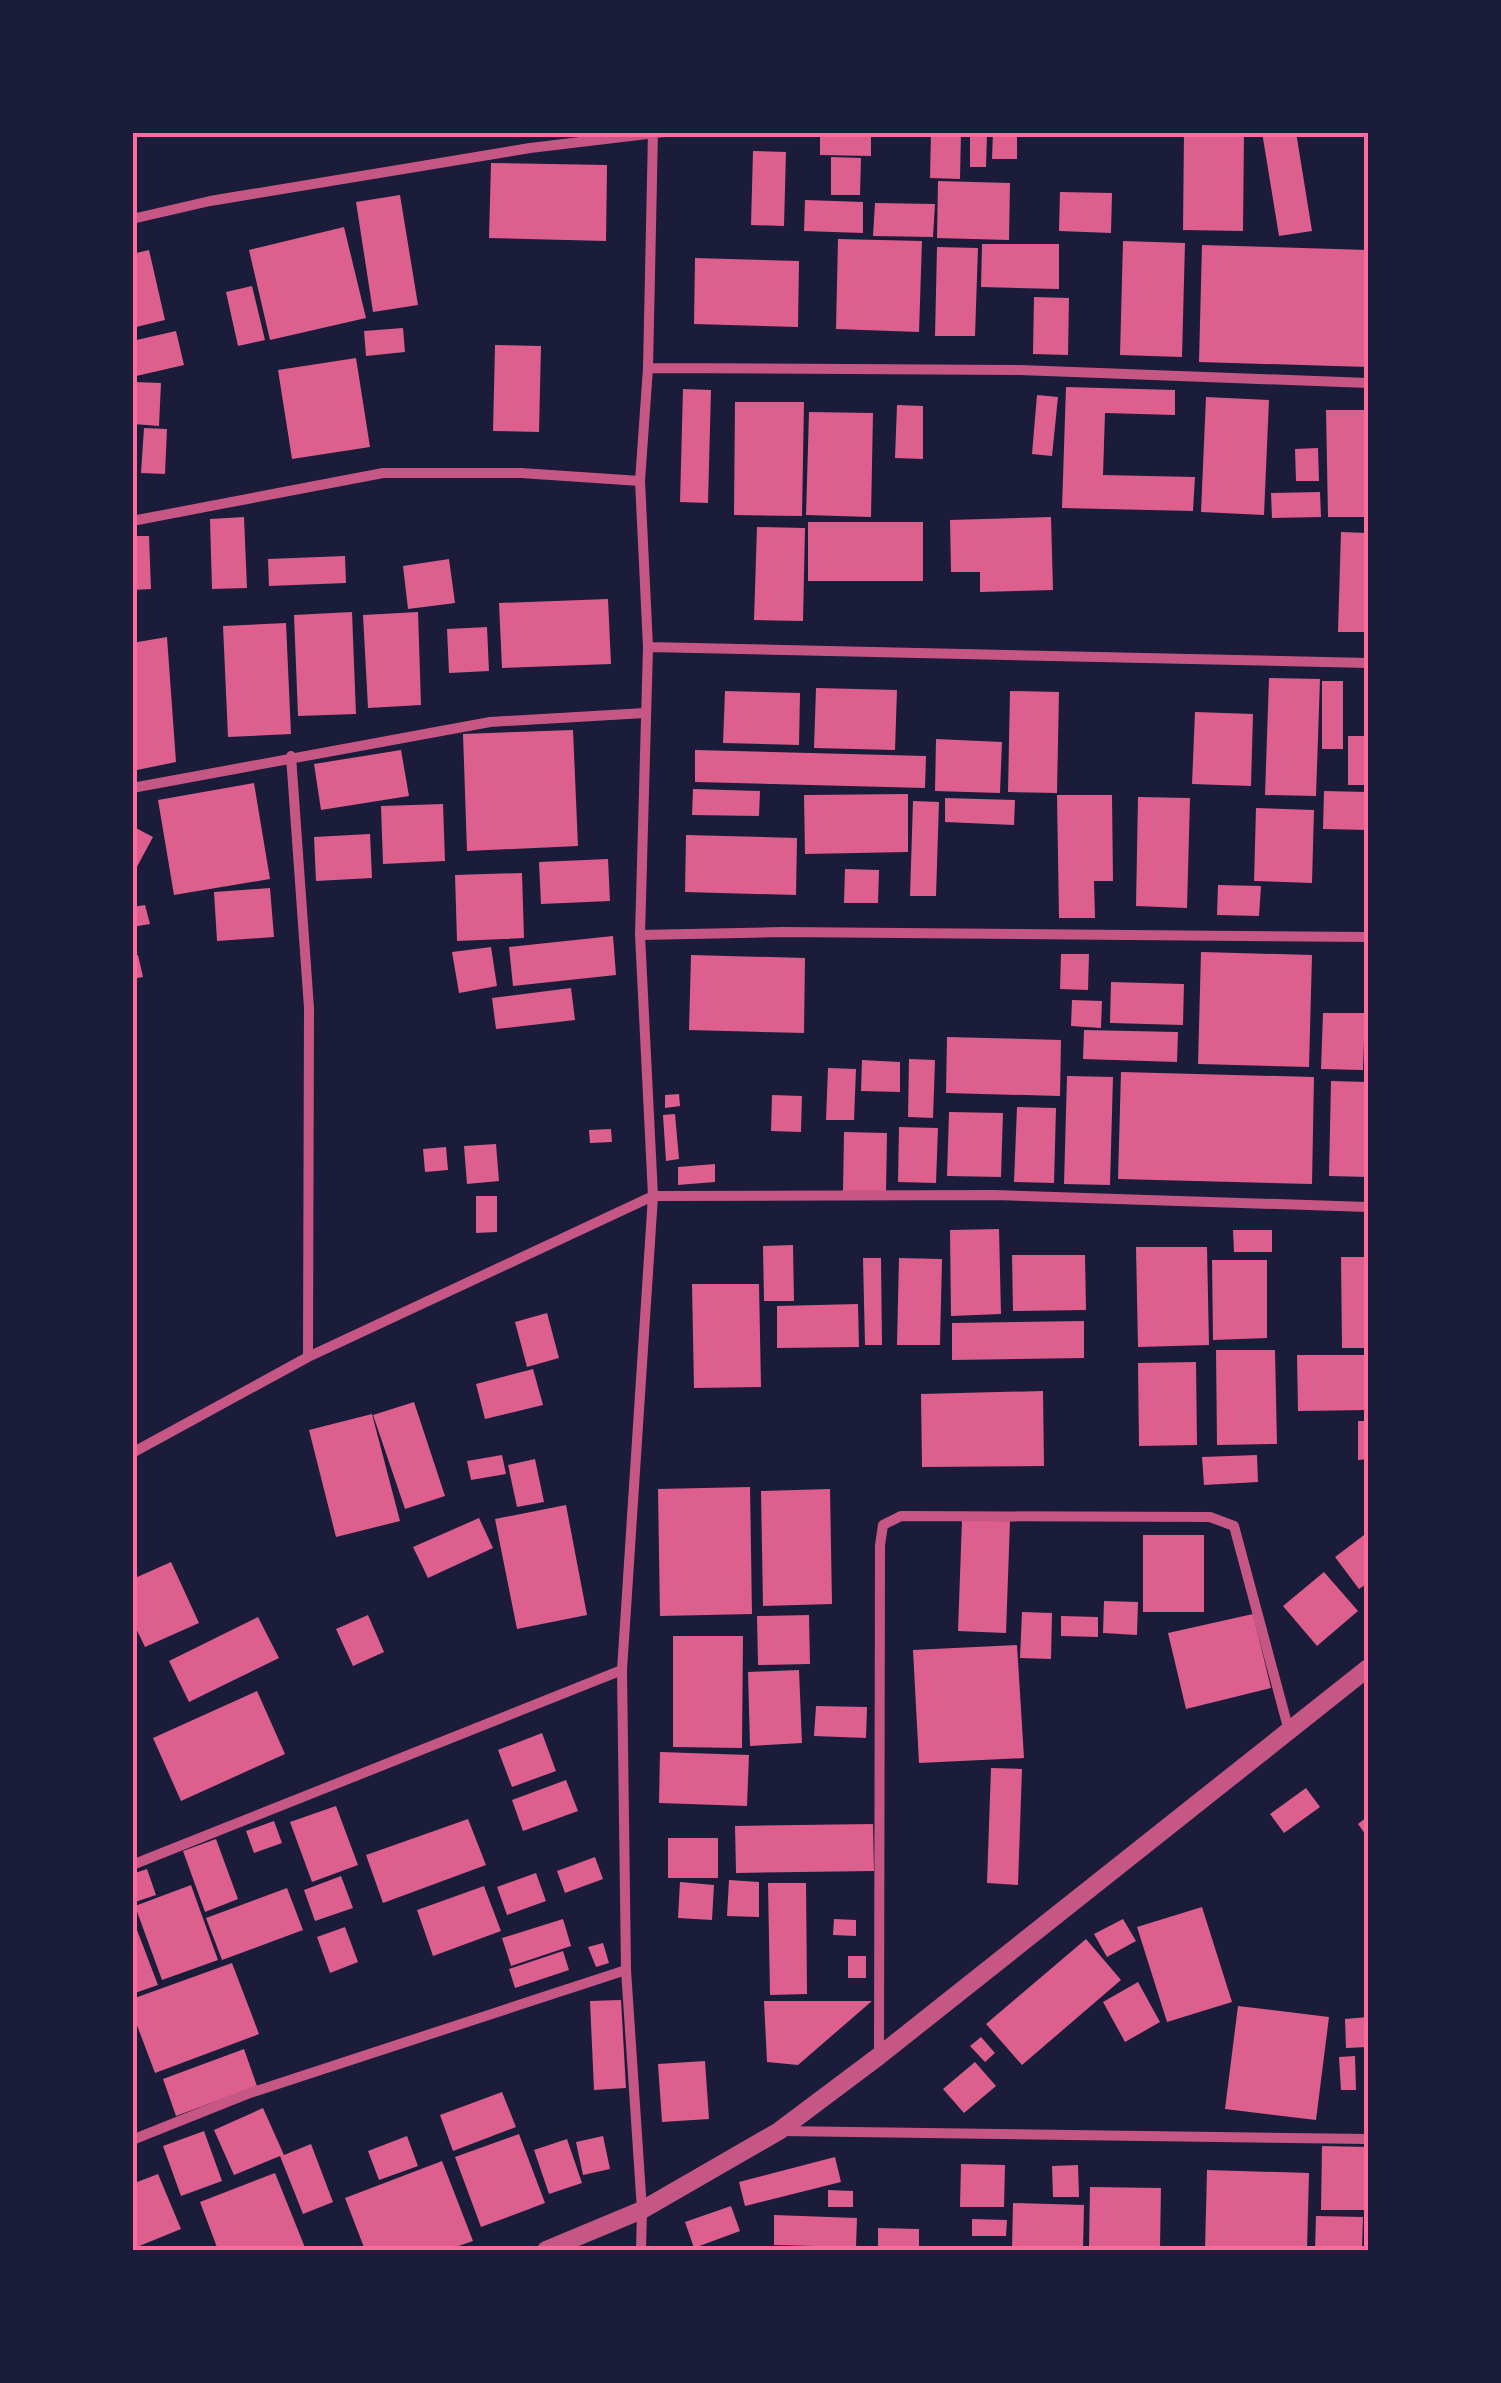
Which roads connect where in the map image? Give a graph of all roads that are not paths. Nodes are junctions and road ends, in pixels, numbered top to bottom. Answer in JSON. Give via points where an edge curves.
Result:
{"nodes":[{"id":1,"x":657,"y":134,"type":"edge"},
{"id":2,"x":132,"y":218,"type":"edge"},
{"id":3,"x":648,"y":368,"type":"junction"},
{"id":4,"x":1368,"y":383,"type":"edge"},
{"id":5,"x":640,"y":481,"type":"junction"},
{"id":6,"x":132,"y":521,"type":"edge"},
{"id":7,"x":648,"y":646,"type":"junction"},
{"id":8,"x":1368,"y":663,"type":"edge"},
{"id":9,"x":646,"y":713,"type":"junction"},
{"id":10,"x":292,"y":756,"type":"junction"},
{"id":11,"x":132,"y":788,"type":"edge"},
{"id":12,"x":640,"y":935,"type":"junction"},
{"id":13,"x":1368,"y":937,"type":"edge"},
{"id":14,"x":653,"y":1196,"type":"junction"},
{"id":15,"x":1368,"y":1206,"type":"edge"},
{"id":16,"x":308,"y":1357,"type":"junction"},
{"id":17,"x":132,"y":1453,"type":"edge"},
{"id":18,"x":1368,"y":1668,"type":"edge"},
{"id":19,"x":622,"y":1670,"type":"junction"},
{"id":20,"x":1289,"y":1733,"type":"junction"},
{"id":21,"x":132,"y":1865,"type":"edge"},
{"id":22,"x":626,"y":1970,"type":"junction"},
{"id":23,"x":879,"y":2056,"type":"junction"},
{"id":24,"x":779,"y":2132,"type":"junction"},
{"id":25,"x":1368,"y":2139,"type":"edge"},
{"id":26,"x":132,"y":2140,"type":"edge"},
{"id":27,"x":642,"y":2210,"type":"junction"},
{"id":28,"x":546,"y":2250,"type":"edge"},
{"id":29,"x":641,"y":2250,"type":"edge"}],
"edges":[{"from":1,"to":2,"type":"street","via":[[530,148]]},
{"from":1,"to":3,"type":"street"},
{"from":3,"to":4,"type":"street","via":[[1020,370]]},
{"from":3,"to":5,"type":"street"},
{"from":5,"to":6,"type":"street","via":[[383,474]]},
{"from":5,"to":7,"type":"street"},
{"from":7,"to":8,"type":"street"},
{"from":7,"to":9,"type":"street"},
{"from":9,"to":10,"type":"street","via":[[490,722]]},
{"from":9,"to":12,"type":"street"},
{"from":10,"to":11,"type":"street"},
{"from":10,"to":16,"type":"street","via":[[309,1008]]},
{"from":12,"to":13,"type":"street"},
{"from":12,"to":14,"type":"street"},
{"from":14,"to":15,"type":"street","via":[[994,1195]]},
{"from":14,"to":16,"type":"street"},
{"from":14,"to":19,"type":"street"},
{"from":16,"to":17,"type":"street"},
{"from":18,"to":20,"type":"street"},
{"from":19,"to":21,"type":"street"},
{"from":19,"to":22,"type":"street"},
{"from":20,"to":23,"type":"street"},
{"from":20,"to":23,"type":"street","via":[[1234,1526],[1210,1517],[901,1516],[883,1525]]},
{"from":22,"to":26,"type":"street","via":[[246,2094]]},
{"from":22,"to":27,"type":"street"},
{"from":23,"to":24,"type":"street"},
{"from":24,"to":25,"type":"street"},
{"from":24,"to":27,"type":"street"},
{"from":27,"to":28,"type":"street"},
{"from":27,"to":29,"type":"street"}]}
